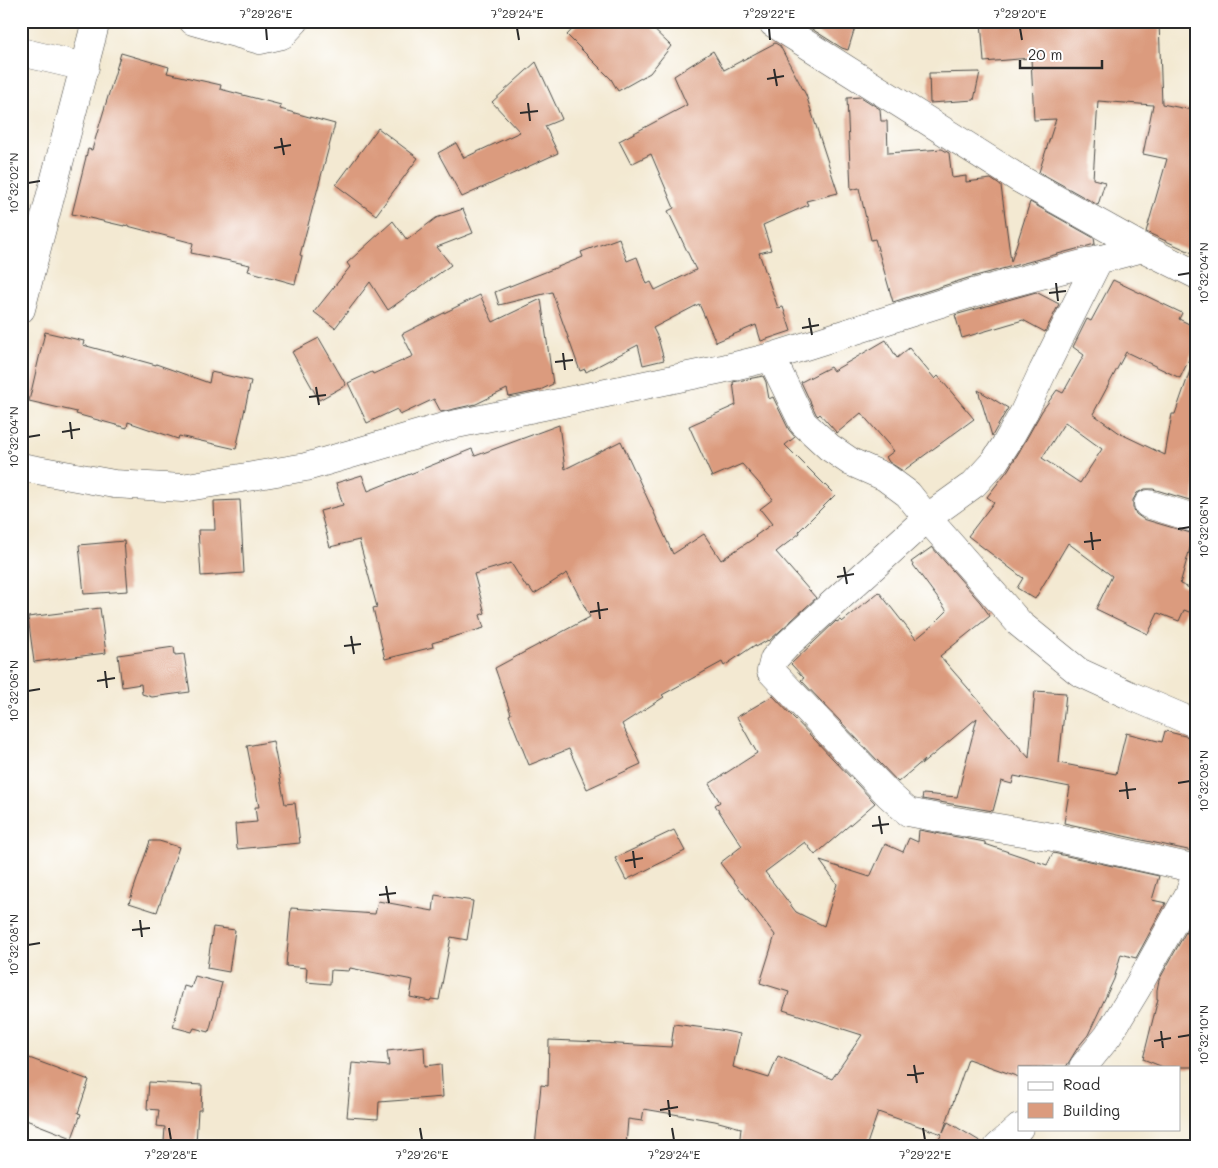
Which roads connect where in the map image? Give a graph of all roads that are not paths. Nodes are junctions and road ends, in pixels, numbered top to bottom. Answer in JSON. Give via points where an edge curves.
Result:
{"nodes":[{"id":1,"x":96,"y":21,"type":"edge"},
{"id":2,"x":193,"y":21,"type":"edge"},
{"id":3,"x":295,"y":21,"type":"edge"},
{"id":4,"x":773,"y":23,"type":"dead end"},
{"id":5,"x":21,"y":52,"type":"edge"},
{"id":6,"x":85,"y":67,"type":"junction"},
{"id":7,"x":1143,"y":248,"type":"junction"},
{"id":8,"x":1099,"y":259,"type":"junction"},
{"id":9,"x":1197,"y":275,"type":"edge"},
{"id":10,"x":21,"y":310,"type":"edge"},
{"id":11,"x":771,"y":358,"type":"junction"},
{"id":12,"x":21,"y":467,"type":"edge"},
{"id":13,"x":1148,"y":504,"type":"dead end"},
{"id":14,"x":927,"y":518,"type":"junction"},
{"id":15,"x":1197,"y":519,"type":"edge"},
{"id":16,"x":1197,"y":724,"type":"edge"},
{"id":17,"x":1197,"y":869,"type":"edge"},
{"id":18,"x":1197,"y":876,"type":"edge"},
{"id":19,"x":1084,"y":1066,"type":"edge"},
{"id":20,"x":1018,"y":1129,"type":"edge"},
{"id":21,"x":998,"y":1147,"type":"edge"}],
"edges":[{"from":1,"to":6,"type":"street"},
{"from":2,"to":3,"type":"street","via":[[260,40],[282,35]]},
{"from":4,"to":7,"type":"street","via":[[1018,178]]},
{"from":5,"to":6,"type":"street"},
{"from":6,"to":10,"type":"street"},
{"from":7,"to":8,"type":"street"},
{"from":7,"to":9,"type":"street"},
{"from":8,"to":11,"type":"street","via":[[973,294]]},
{"from":8,"to":14,"type":"street","via":[[1024,412],[995,461],[974,484]]},
{"from":11,"to":12,"type":"street","via":[[447,426],[306,467],[182,488],[114,484]]},
{"from":11,"to":14,"type":"street","via":[[803,422],[829,447],[851,462],[885,477],[908,494]]},
{"from":13,"to":15,"type":"street"},
{"from":14,"to":16,"type":"street","via":[[1020,624],[1079,672]]},
{"from":14,"to":17,"type":"street","via":[[788,644],[774,658],[772,671],[908,812],[1053,837]]},
{"from":18,"to":19,"type":"street","via":[[1137,988],[1108,1036]]},
{"from":20,"to":21,"type":"street"}]}
